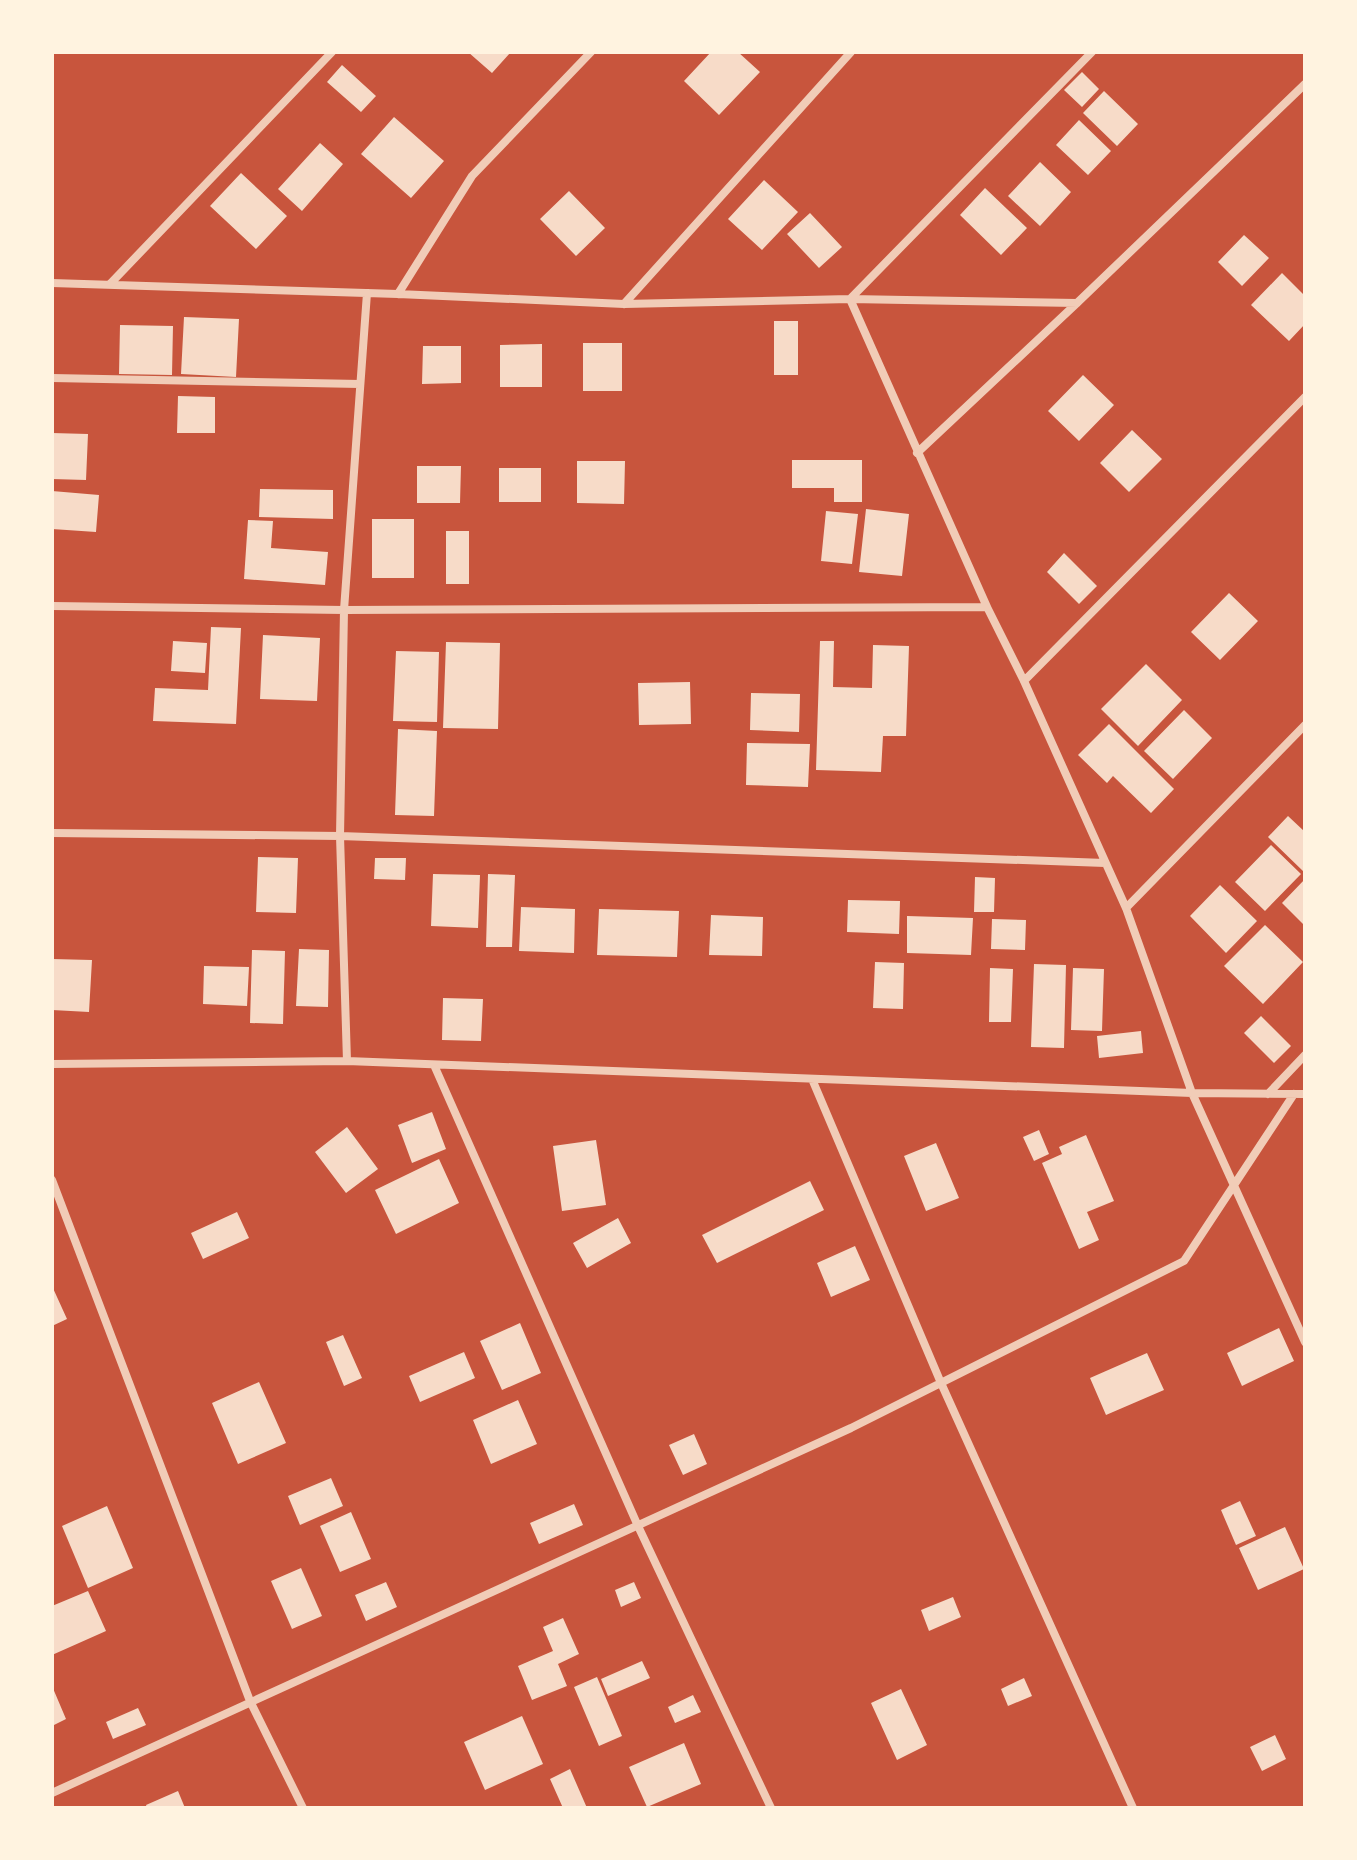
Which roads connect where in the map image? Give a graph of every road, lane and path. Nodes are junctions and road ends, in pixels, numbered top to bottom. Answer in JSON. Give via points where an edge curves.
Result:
{"nodes":[{"id":1,"x":332,"y":52,"type":"edge"},
{"id":2,"x":591,"y":52,"type":"edge"},
{"id":3,"x":851,"y":52,"type":"edge"},
{"id":4,"x":1092,"y":52,"type":"edge"},
{"id":5,"x":1305,"y":84,"type":"edge"},
{"id":6,"x":52,"y":283,"type":"edge"},
{"id":7,"x":110,"y":284,"type":"junction"},
{"id":8,"x":367,"y":293,"type":"junction"},
{"id":9,"x":398,"y":294,"type":"junction"},
{"id":10,"x":850,"y":299,"type":"junction"},
{"id":11,"x":1077,"y":303,"type":"junction"},
{"id":12,"x":624,"y":304,"type":"junction"},
{"id":13,"x":52,"y":378,"type":"edge"},
{"id":14,"x":360,"y":384,"type":"junction"},
{"id":15,"x":1305,"y":397,"type":"edge"},
{"id":16,"x":917,"y":453,"type":"junction"},
{"id":17,"x":52,"y":606,"type":"edge"},
{"id":18,"x":987,"y":607,"type":"junction"},
{"id":19,"x":344,"y":610,"type":"junction"},
{"id":20,"x":1024,"y":681,"type":"junction"},
{"id":21,"x":1305,"y":725,"type":"edge"},
{"id":22,"x":52,"y":833,"type":"edge"},
{"id":23,"x":340,"y":836,"type":"junction"},
{"id":24,"x":1105,"y":863,"type":"junction"},
{"id":25,"x":1126,"y":908,"type":"junction"},
{"id":26,"x":1305,"y":1055,"type":"edge"},
{"id":27,"x":347,"y":1061,"type":"junction"},
{"id":28,"x":52,"y":1064,"type":"edge"},
{"id":29,"x":434,"y":1065,"type":"junction"},
{"id":30,"x":812,"y":1079,"type":"junction"},
{"id":31,"x":1192,"y":1093,"type":"junction"},
{"id":32,"x":1268,"y":1094,"type":"junction"},
{"id":33,"x":1294,"y":1094,"type":"junction"},
{"id":34,"x":1305,"y":1094,"type":"edge"},
{"id":35,"x":52,"y":1180,"type":"edge"},
{"id":36,"x":1234,"y":1186,"type":"junction"},
{"id":37,"x":1305,"y":1342,"type":"edge"},
{"id":38,"x":941,"y":1383,"type":"junction"},
{"id":39,"x":638,"y":1526,"type":"junction"},
{"id":40,"x":250,"y":1701,"type":"junction"},
{"id":41,"x":52,"y":1793,"type":"edge"},
{"id":42,"x":303,"y":1808,"type":"edge"},
{"id":43,"x":771,"y":1808,"type":"edge"},
{"id":44,"x":1133,"y":1808,"type":"edge"}],
"edges":[{"from":1,"to":7,"type":"street"},
{"from":2,"to":9,"type":"street","via":[[472,176]]},
{"from":3,"to":12,"type":"street"},
{"from":4,"to":10,"type":"street"},
{"from":5,"to":11,"type":"street"},
{"from":6,"to":7,"type":"street"},
{"from":7,"to":8,"type":"street"},
{"from":8,"to":9,"type":"street"},
{"from":8,"to":14,"type":"street"},
{"from":9,"to":12,"type":"street"},
{"from":10,"to":11,"type":"street"},
{"from":10,"to":12,"type":"street"},
{"from":10,"to":16,"type":"street"},
{"from":11,"to":16,"type":"street"},
{"from":13,"to":14,"type":"street"},
{"from":14,"to":19,"type":"street"},
{"from":15,"to":20,"type":"street"},
{"from":16,"to":18,"type":"street"},
{"from":17,"to":19,"type":"street"},
{"from":18,"to":19,"type":"street"},
{"from":18,"to":20,"type":"street"},
{"from":19,"to":23,"type":"street"},
{"from":20,"to":24,"type":"street"},
{"from":21,"to":25,"type":"street"},
{"from":22,"to":23,"type":"street"},
{"from":23,"to":24,"type":"street"},
{"from":23,"to":27,"type":"street"},
{"from":24,"to":25,"type":"street"},
{"from":25,"to":31,"type":"street"},
{"from":26,"to":32,"type":"street"},
{"from":27,"to":28,"type":"street"},
{"from":27,"to":29,"type":"street"},
{"from":29,"to":30,"type":"street"},
{"from":29,"to":39,"type":"street"},
{"from":30,"to":31,"type":"street"},
{"from":30,"to":38,"type":"street"},
{"from":31,"to":32,"type":"street"},
{"from":31,"to":36,"type":"street"},
{"from":32,"to":33,"type":"street"},
{"from":33,"to":34,"type":"street"},
{"from":33,"to":36,"type":"street"},
{"from":35,"to":40,"type":"street"},
{"from":36,"to":37,"type":"street"},
{"from":36,"to":38,"type":"street","via":[[1184,1261]]},
{"from":38,"to":39,"type":"street"},
{"from":38,"to":44,"type":"street"},
{"from":39,"to":40,"type":"street"},
{"from":39,"to":43,"type":"street"},
{"from":40,"to":41,"type":"street"},
{"from":40,"to":42,"type":"street"}]}
